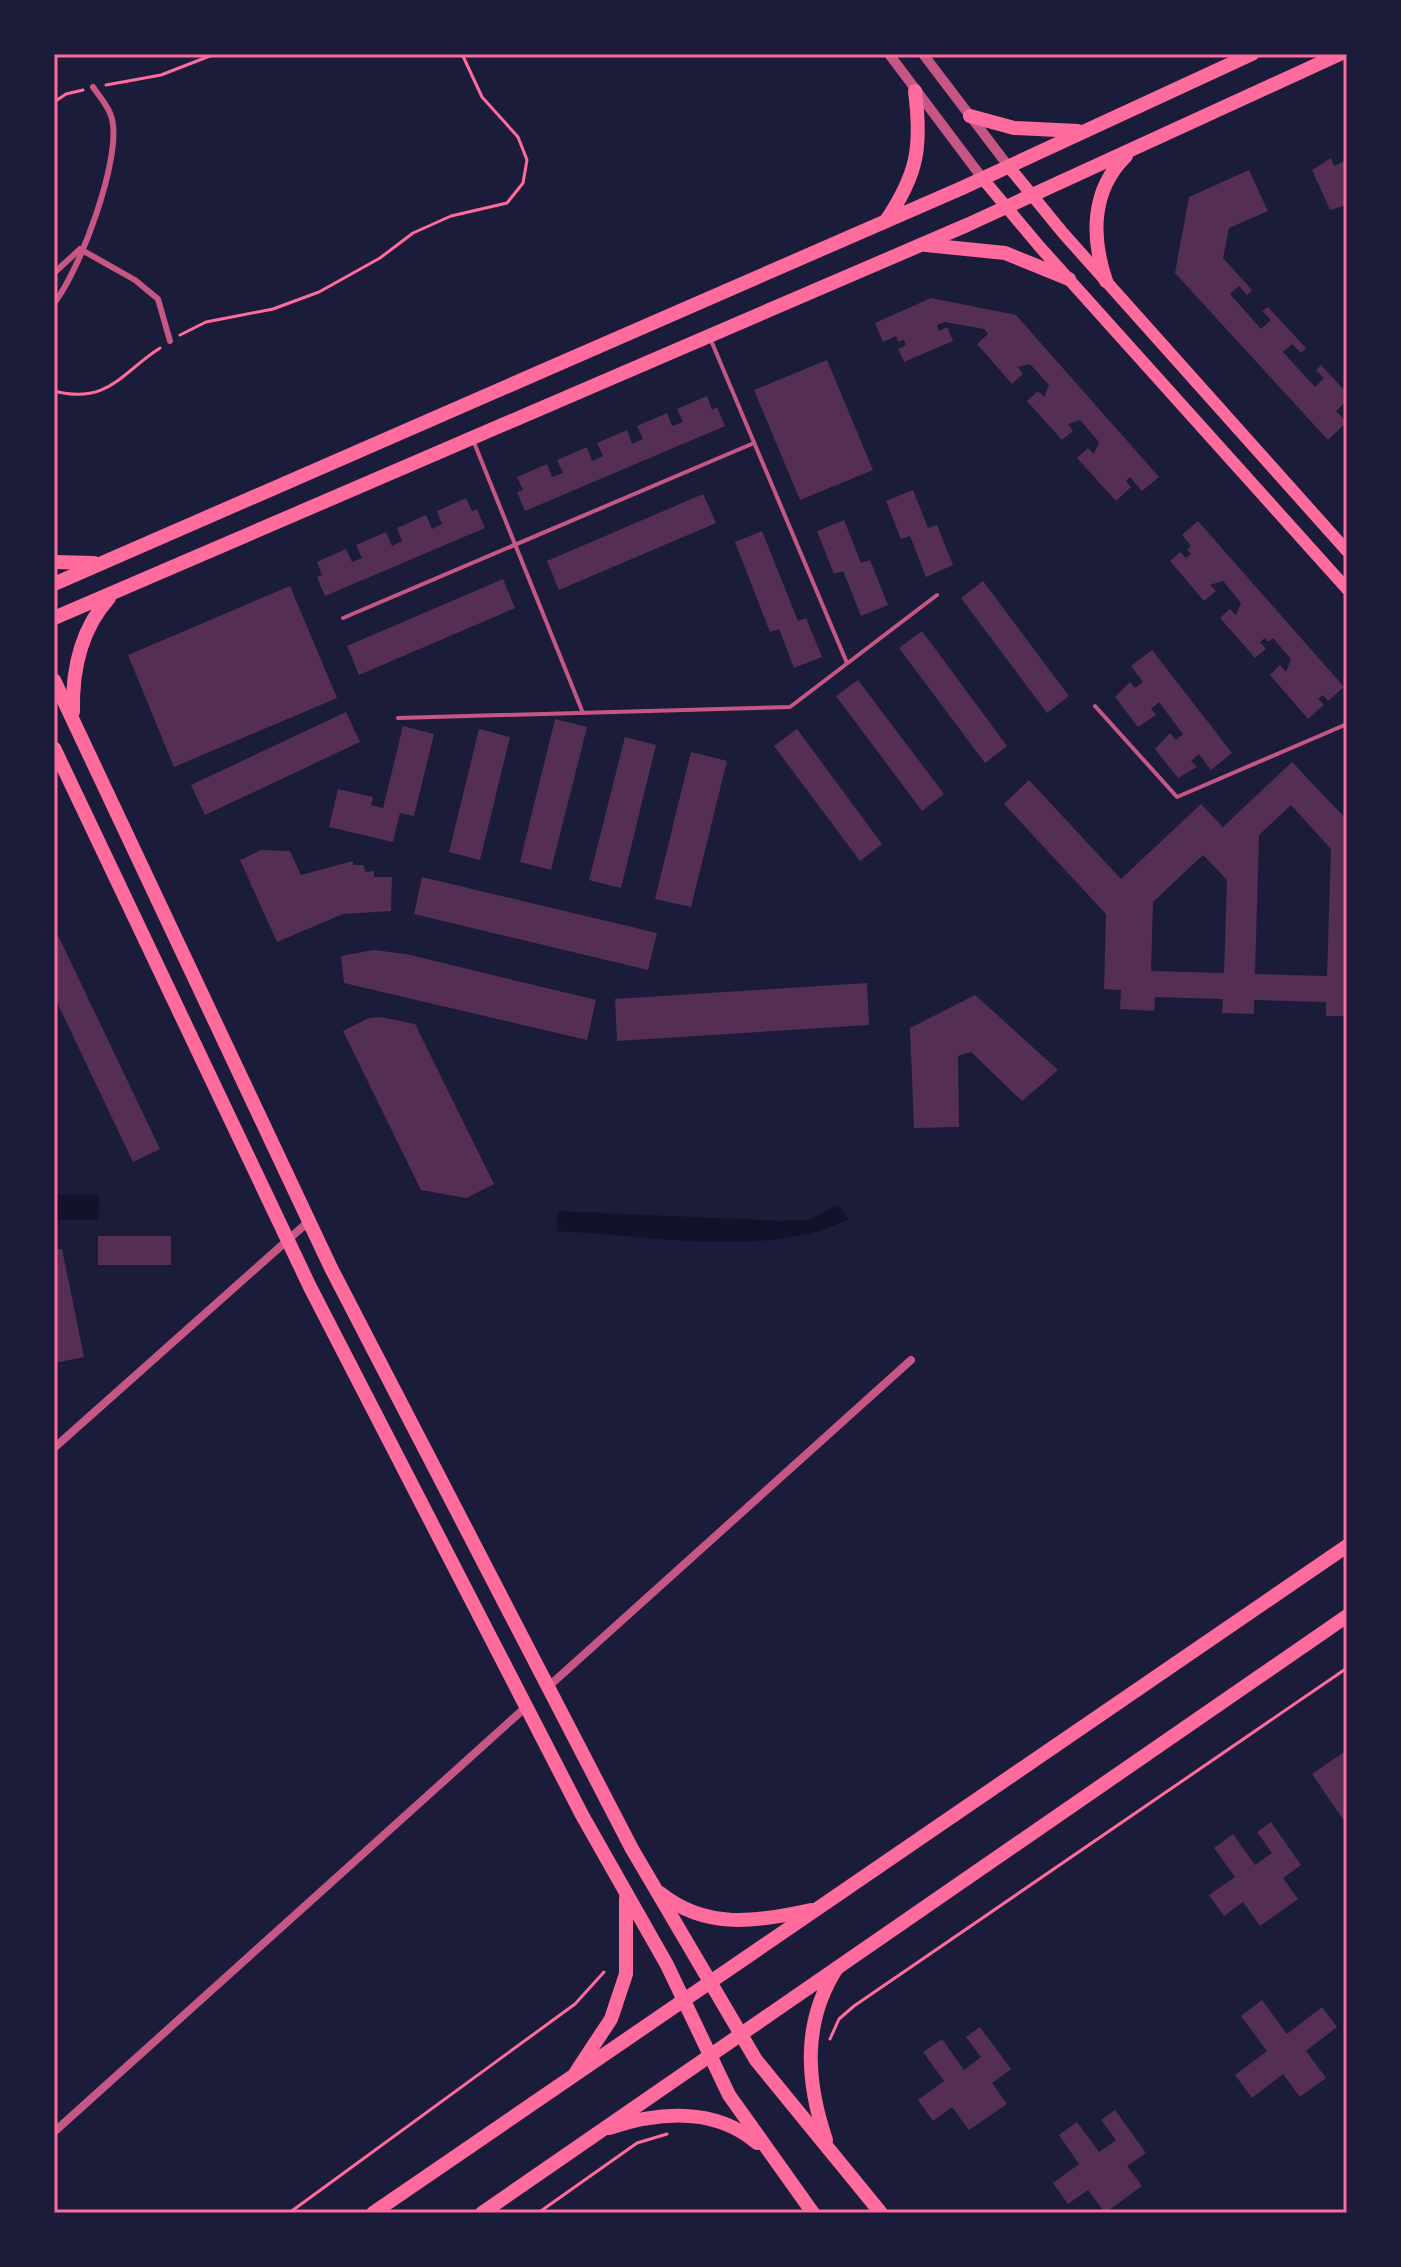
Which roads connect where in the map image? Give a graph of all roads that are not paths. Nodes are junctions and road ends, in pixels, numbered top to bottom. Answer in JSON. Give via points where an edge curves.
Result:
{"nodes":[{"id":1,"x":889,"y":54,"type":"edge"},
{"id":2,"x":923,"y":54,"type":"edge"},
{"id":3,"x":1252,"y":54,"type":"edge"},
{"id":4,"x":1340,"y":54,"type":"edge"},
{"id":5,"x":93,"y":87,"type":"road end"},
{"id":6,"x":915,"y":91,"type":"junction"},
{"id":7,"x":970,"y":116,"type":"junction"},
{"id":8,"x":1087,"y":131,"type":"junction"},
{"id":9,"x":1135,"y":148,"type":"junction"},
{"id":10,"x":1009,"y":167,"type":"junction"},
{"id":11,"x":983,"y":179,"type":"junction"},
{"id":12,"x":1032,"y":195,"type":"junction"},
{"id":13,"x":1006,"y":207,"type":"junction"},
{"id":14,"x":886,"y":221,"type":"junction"},
{"id":15,"x":914,"y":247,"type":"junction"},
{"id":16,"x":80,"y":249,"type":"junction"},
{"id":17,"x":54,"y":273,"type":"edge"},
{"id":18,"x":1069,"y":279,"type":"junction"},
{"id":19,"x":1106,"y":281,"type":"junction"},
{"id":20,"x":54,"y":303,"type":"edge"},
{"id":21,"x":709,"y":335,"type":"junction"},
{"id":22,"x":170,"y":341,"type":"road end"},
{"id":23,"x":472,"y":438,"type":"junction"},
{"id":24,"x":754,"y":443,"type":"junction"},
{"id":25,"x":515,"y":545,"type":"junction"},
{"id":26,"x":1347,"y":551,"type":"edge"},
{"id":27,"x":54,"y":562,"type":"edge"},
{"id":28,"x":106,"y":562,"type":"junction"},
{"id":29,"x":54,"y":584,"type":"edge"},
{"id":30,"x":1347,"y":589,"type":"edge"},
{"id":31,"x":114,"y":593,"type":"junction"},
{"id":32,"x":937,"y":595,"type":"dead end"},
{"id":33,"x":54,"y":618,"type":"edge"},
{"id":34,"x":343,"y":618,"type":"dead end"},
{"id":35,"x":847,"y":663,"type":"junction"},
{"id":36,"x":54,"y":680,"type":"edge"},
{"id":37,"x":1095,"y":706,"type":"dead end"},
{"id":38,"x":583,"y":713,"type":"junction"},
{"id":39,"x":398,"y":718,"type":"dead end"},
{"id":40,"x":74,"y":721,"type":"junction"},
{"id":41,"x":1347,"y":724,"type":"edge"},
{"id":42,"x":54,"y":748,"type":"edge"},
{"id":43,"x":308,"y":1222,"type":"junction"},
{"id":44,"x":288,"y":1241,"type":"junction"},
{"id":45,"x":911,"y":1360,"type":"dead end"},
{"id":46,"x":54,"y":1448,"type":"edge"},
{"id":47,"x":1347,"y":1546,"type":"edge"},
{"id":48,"x":1347,"y":1616,"type":"edge"},
{"id":49,"x":549,"y":1686,"type":"junction"},
{"id":50,"x":526,"y":1707,"type":"junction"},
{"id":51,"x":654,"y":1887,"type":"junction"},
{"id":52,"x":624,"y":1890,"type":"junction"},
{"id":53,"x":819,"y":1908,"type":"junction"},
{"id":54,"x":840,"y":1963,"type":"junction"},
{"id":55,"x":709,"y":1985,"type":"junction"},
{"id":56,"x":683,"y":2002,"type":"junction"},
{"id":57,"x":739,"y":2033,"type":"junction"},
{"id":58,"x":708,"y":2054,"type":"junction"},
{"id":59,"x":568,"y":2080,"type":"junction"},
{"id":60,"x":54,"y":2132,"type":"edge"},
{"id":61,"x":594,"y":2134,"type":"junction"},
{"id":62,"x":829,"y":2148,"type":"junction"},
{"id":63,"x":769,"y":2154,"type":"junction"},
{"id":64,"x":877,"y":2211,"type":"edge"},
{"id":65,"x":373,"y":2213,"type":"edge"},
{"id":66,"x":482,"y":2213,"type":"edge"},
{"id":67,"x":813,"y":2213,"type":"edge"}],
"edges":[{"from":1,"to":6,"type":"street"},
{"from":2,"to":7,"type":"street"},
{"from":3,"to":8,"type":"main road"},
{"from":4,"to":9,"type":"main road"},
{"from":5,"to":16,"type":"street","via":[[112,117],[114,152]]},
{"from":6,"to":11,"type":"street"},
{"from":6,"to":14,"type":"main road","via":[[917,158],[905,192]]},
{"from":7,"to":8,"type":"main road","via":[[1014,128]]},
{"from":7,"to":10,"type":"street"},
{"from":8,"to":10,"type":"main road"},
{"from":9,"to":12,"type":"main road"},
{"from":9,"to":19,"type":"main road","via":[[1111,170],[1102,188],[1096,236]]},
{"from":10,"to":11,"type":"main road"},
{"from":10,"to":12,"type":"main road"},
{"from":11,"to":13,"type":"main road"},
{"from":11,"to":14,"type":"main road"},
{"from":12,"to":13,"type":"main road"},
{"from":12,"to":19,"type":"main road"},
{"from":13,"to":15,"type":"main road"},
{"from":13,"to":18,"type":"main road"},
{"from":14,"to":28,"type":"main road"},
{"from":15,"to":18,"type":"main road","via":[[1005,253]]},
{"from":15,"to":21,"type":"main road"},
{"from":16,"to":17,"type":"street"},
{"from":16,"to":20,"type":"street","via":[[67,287]]},
{"from":16,"to":22,"type":"street","via":[[158,299]]},
{"from":18,"to":30,"type":"main road"},
{"from":19,"to":26,"type":"main road"},
{"from":21,"to":23,"type":"main road"},
{"from":21,"to":24,"type":"lane"},
{"from":23,"to":25,"type":"lane"},
{"from":23,"to":31,"type":"main road"},
{"from":24,"to":25,"type":"lane"},
{"from":24,"to":35,"type":"lane"},
{"from":25,"to":34,"type":"lane"},
{"from":25,"to":38,"type":"lane"},
{"from":27,"to":28,"type":"main road"},
{"from":28,"to":29,"type":"main road"},
{"from":31,"to":33,"type":"main road"},
{"from":31,"to":40,"type":"main road","via":[[99,609],[81,647]]},
{"from":32,"to":35,"type":"lane"},
{"from":35,"to":38,"type":"lane","via":[[790,707]]},
{"from":36,"to":40,"type":"main road"},
{"from":37,"to":41,"type":"lane","via":[[1177,797]]},
{"from":38,"to":39,"type":"lane"},
{"from":40,"to":43,"type":"main road"},
{"from":42,"to":44,"type":"main road"},
{"from":43,"to":44,"type":"street"},
{"from":43,"to":49,"type":"main road"},
{"from":44,"to":46,"type":"street"},
{"from":44,"to":50,"type":"main road"},
{"from":45,"to":49,"type":"street"},
{"from":47,"to":53,"type":"main road"},
{"from":48,"to":54,"type":"main road"},
{"from":49,"to":51,"type":"main road"},
{"from":50,"to":52,"type":"main road"},
{"from":50,"to":60,"type":"street"},
{"from":51,"to":53,"type":"main road","via":[[683,1908],[714,1920],[767,1919]]},
{"from":51,"to":55,"type":"main road"},
{"from":52,"to":56,"type":"main road"},
{"from":52,"to":59,"type":"main road","via":[[626,1974],[611,2019]]},
{"from":53,"to":55,"type":"main road"},
{"from":54,"to":57,"type":"main road"},
{"from":54,"to":62,"type":"main road","via":[[822,1995],[810,2044],[814,2100]]},
{"from":55,"to":56,"type":"main road"},
{"from":55,"to":57,"type":"main road"},
{"from":56,"to":58,"type":"main road"},
{"from":56,"to":59,"type":"main road"},
{"from":57,"to":58,"type":"main road"},
{"from":57,"to":62,"type":"main road"},
{"from":58,"to":61,"type":"main road"},
{"from":58,"to":63,"type":"main road"},
{"from":59,"to":65,"type":"main road"},
{"from":61,"to":63,"type":"main road","via":[[653,2117],[698,2116],[724,2123]]},
{"from":61,"to":66,"type":"main road"},
{"from":62,"to":64,"type":"main road"},
{"from":63,"to":67,"type":"main road"}]}
